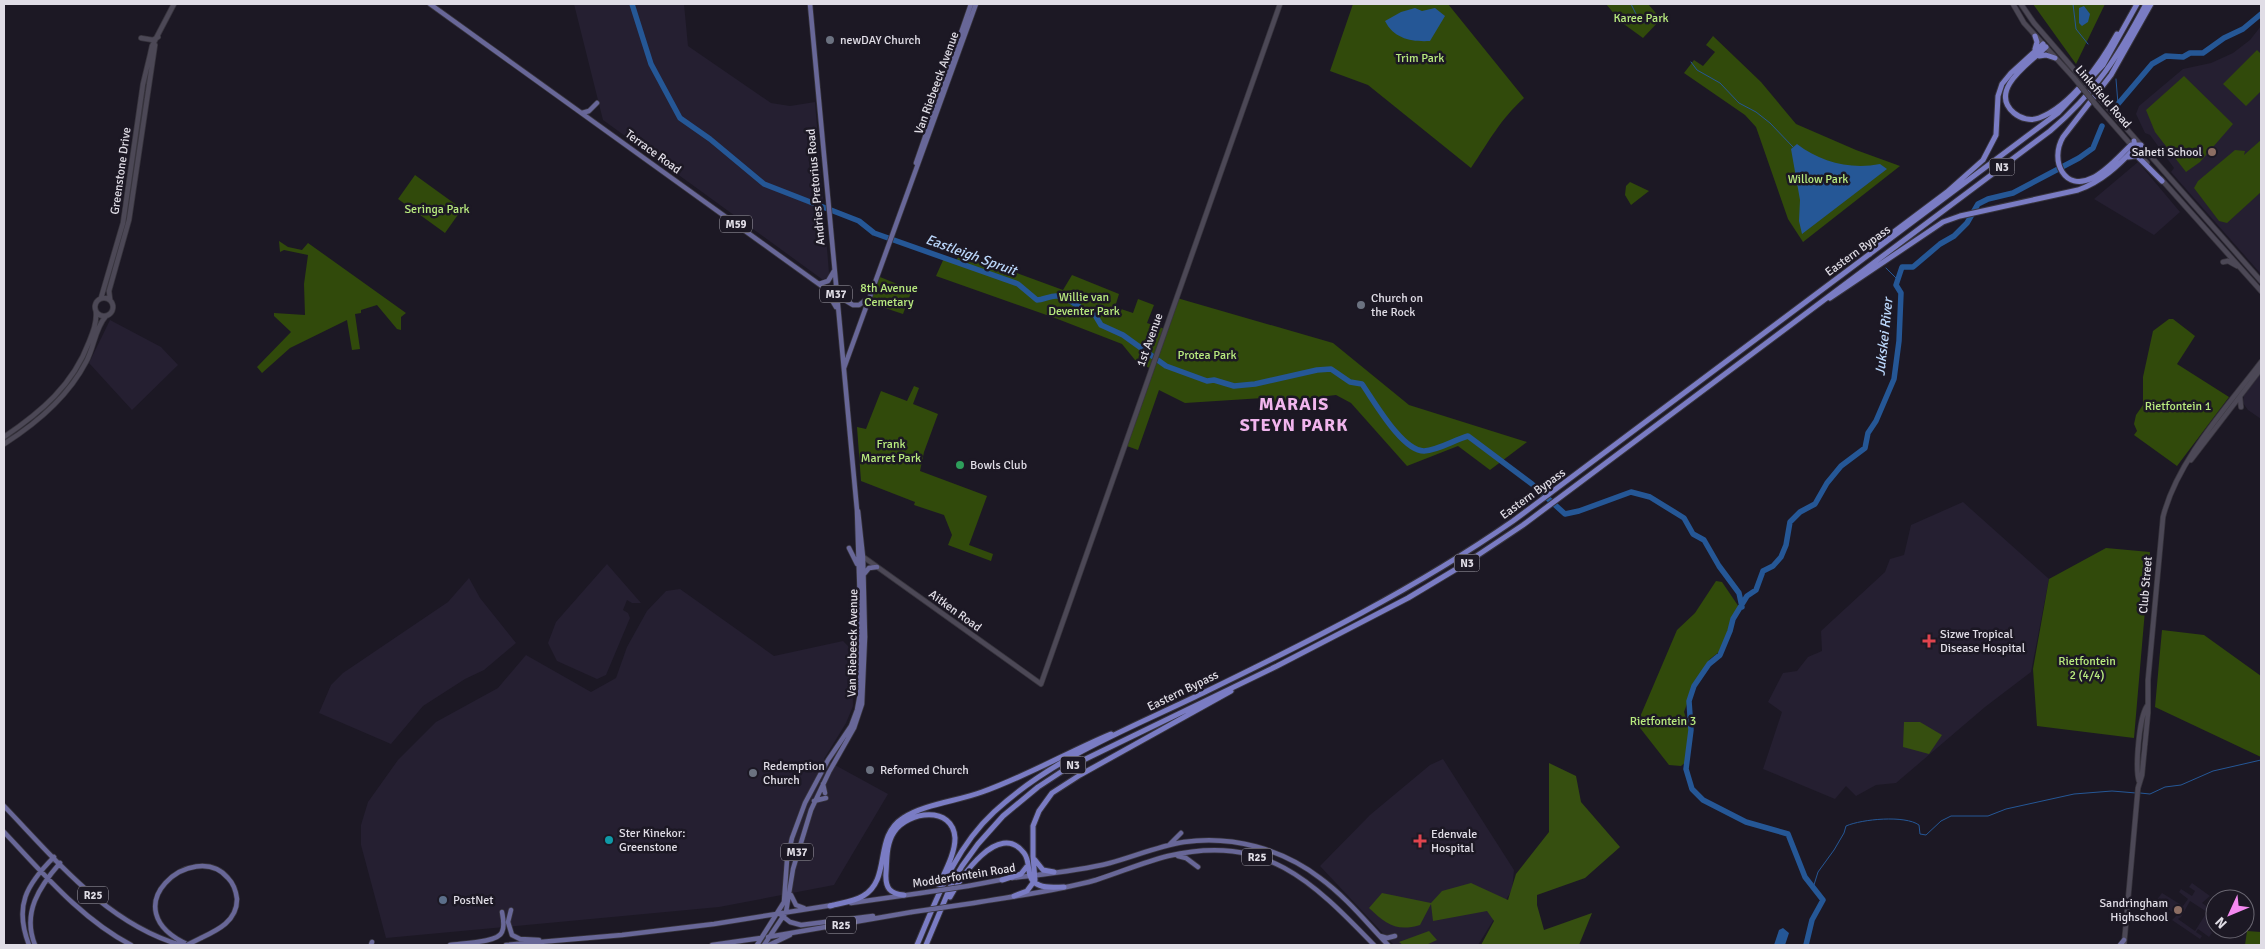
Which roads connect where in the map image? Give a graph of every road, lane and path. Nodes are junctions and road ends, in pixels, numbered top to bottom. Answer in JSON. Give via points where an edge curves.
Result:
{"nodes":[{"id":1,"x":174,"y":4,"type":"edge"},
{"id":2,"x":430,"y":4,"type":"edge"},
{"id":3,"x":810,"y":4,"type":"edge"},
{"id":4,"x":971,"y":4,"type":"edge"},
{"id":5,"x":976,"y":4,"type":"edge"},
{"id":6,"x":1280,"y":4,"type":"edge"},
{"id":7,"x":2013,"y":4,"type":"edge"},
{"id":8,"x":2020,"y":4,"type":"edge"},
{"id":9,"x":2137,"y":4,"type":"edge"},
{"id":10,"x":2146,"y":4,"type":"edge"},
{"id":11,"x":2150,"y":4,"type":"edge"},
{"id":12,"x":2131,"y":14,"type":"junction"},
{"id":13,"x":2035,"y":36,"type":"junction"},
{"id":14,"x":141,"y":38,"type":"dead end"},
{"id":15,"x":158,"y":38,"type":"junction"},
{"id":16,"x":2049,"y":41,"type":"junction"},
{"id":17,"x":154,"y":46,"type":"junction"},
{"id":18,"x":2044,"y":46,"type":"junction"},
{"id":19,"x":2035,"y":54,"type":"junction"},
{"id":20,"x":2055,"y":58,"type":"junction"},
{"id":21,"x":2076,"y":76,"type":"junction"},
{"id":22,"x":597,"y":103,"type":"dead end"},
{"id":23,"x":2109,"y":110,"type":"junction"},
{"id":24,"x":582,"y":113,"type":"junction"},
{"id":25,"x":2135,"y":144,"type":"junction"},
{"id":26,"x":2126,"y":157,"type":"junction"},
{"id":27,"x":916,"y":169,"type":"junction"},
{"id":28,"x":2162,"y":181,"type":"junction"},
{"id":29,"x":1870,"y":254,"type":"junction"},
{"id":30,"x":2223,"y":262,"type":"dead end"},
{"id":31,"x":2240,"y":268,"type":"junction"},
{"id":32,"x":834,"y":271,"type":"junction"},
{"id":33,"x":2261,"y":282,"type":"edge"},
{"id":34,"x":821,"y":285,"type":"junction"},
{"id":35,"x":2261,"y":291,"type":"edge"},
{"id":36,"x":836,"y":296,"type":"junction"},
{"id":37,"x":101,"y":298,"type":"junction"},
{"id":38,"x":110,"y":299,"type":"junction"},
{"id":39,"x":867,"y":299,"type":"junction"},
{"id":40,"x":1825,"y":299,"type":"junction"},
{"id":41,"x":846,"y":301,"type":"junction"},
{"id":42,"x":838,"y":310,"type":"junction"},
{"id":43,"x":96,"y":312,"type":"junction"},
{"id":44,"x":862,"y":313,"type":"junction"},
{"id":45,"x":106,"y":316,"type":"junction"},
{"id":46,"x":2261,"y":362,"type":"edge"},
{"id":47,"x":2261,"y":368,"type":"edge"},
{"id":48,"x":843,"y":369,"type":"junction"},
{"id":49,"x":2241,"y":395,"type":"junction"},
{"id":50,"x":2241,"y":407,"type":"dead end"},
{"id":51,"x":4,"y":437,"type":"edge"},
{"id":52,"x":4,"y":444,"type":"edge"},
{"id":53,"x":2182,"y":470,"type":"junction"},
{"id":54,"x":849,"y":548,"type":"dead end"},
{"id":55,"x":861,"y":556,"type":"junction"},
{"id":56,"x":877,"y":567,"type":"junction"},
{"id":57,"x":859,"y":568,"type":"junction"},
{"id":58,"x":864,"y":574,"type":"junction"},
{"id":59,"x":863,"y":661,"type":"junction"},
{"id":60,"x":1277,"y":666,"type":"junction"},
{"id":61,"x":1041,"y":684,"type":"joint"},
{"id":62,"x":1162,"y":713,"type":"junction"},
{"id":63,"x":823,"y":783,"type":"junction"},
{"id":64,"x":814,"y":801,"type":"junction"},
{"id":65,"x":4,"y":806,"type":"edge"},
{"id":66,"x":4,"y":832,"type":"edge"},
{"id":67,"x":1181,"y":833,"type":"dead end"},
{"id":68,"x":1168,"y":846,"type":"junction"},
{"id":69,"x":1173,"y":855,"type":"junction"},
{"id":70,"x":1032,"y":856,"type":"junction"},
{"id":71,"x":54,"y":857,"type":"junction"},
{"id":72,"x":60,"y":863,"type":"junction"},
{"id":73,"x":1028,"y":864,"type":"junction"},
{"id":74,"x":1198,"y":867,"type":"dead end"},
{"id":75,"x":41,"y":870,"type":"junction"},
{"id":76,"x":1054,"y":872,"type":"junction"},
{"id":77,"x":1033,"y":876,"type":"junction"},
{"id":78,"x":48,"y":877,"type":"junction"},
{"id":79,"x":1002,"y":880,"type":"junction"},
{"id":80,"x":1034,"y":882,"type":"junction"},
{"id":81,"x":1064,"y":888,"type":"junction"},
{"id":82,"x":790,"y":889,"type":"junction"},
{"id":83,"x":904,"y":895,"type":"junction"},
{"id":84,"x":1014,"y":896,"type":"junction"},
{"id":85,"x":830,"y":906,"type":"junction"},
{"id":86,"x":808,"y":909,"type":"junction"},
{"id":87,"x":511,"y":910,"type":"dead end"},
{"id":88,"x":502,"y":912,"type":"dead end"},
{"id":89,"x":911,"y":912,"type":"junction"},
{"id":90,"x":778,"y":913,"type":"junction"},
{"id":91,"x":785,"y":914,"type":"junction"},
{"id":92,"x":798,"y":932,"type":"junction"},
{"id":93,"x":930,"y":935,"type":"junction"},
{"id":94,"x":1379,"y":935,"type":"junction"},
{"id":95,"x":1395,"y":936,"type":"dead end"},
{"id":96,"x":770,"y":937,"type":"junction"},
{"id":97,"x":761,"y":938,"type":"junction"},
{"id":98,"x":554,"y":941,"type":"junction"},
{"id":99,"x":2124,"y":944,"type":"edge"},
{"id":100,"x":28,"y":945,"type":"edge"},
{"id":101,"x":35,"y":945,"type":"edge"},
{"id":102,"x":131,"y":945,"type":"edge"},
{"id":103,"x":181,"y":945,"type":"edge"},
{"id":104,"x":188,"y":945,"type":"edge"},
{"id":105,"x":450,"y":945,"type":"edge"},
{"id":106,"x":506,"y":945,"type":"edge"},
{"id":107,"x":712,"y":945,"type":"edge"},
{"id":108,"x":722,"y":945,"type":"edge"},
{"id":109,"x":730,"y":945,"type":"edge"},
{"id":110,"x":756,"y":945,"type":"edge"},
{"id":111,"x":764,"y":945,"type":"edge"},
{"id":112,"x":769,"y":945,"type":"edge"},
{"id":113,"x":915,"y":945,"type":"edge"},
{"id":114,"x":926,"y":945,"type":"edge"},
{"id":115,"x":1374,"y":945,"type":"edge"},
{"id":116,"x":1388,"y":945,"type":"edge"}],
"edges":[{"from":1,"to":15,"type":"main road"},
{"from":2,"to":24,"type":"main road","name":"Terrace Road","number":"M59"},
{"from":3,"to":32,"type":"main road","name":"Andries Pretorius Road","number":"M37"},
{"from":4,"to":27,"type":"main road","name":"Van Riebeeck Avenue"},
{"from":5,"to":27,"type":"main road","name":"Van Riebeeck Avenue"},
{"from":6,"to":61,"type":"main road","name":"1st Avenue"},
{"from":7,"to":13,"type":"main road","name":"Linksfield Road"},
{"from":8,"to":16,"type":"main road","name":"Linksfield Road"},
{"from":9,"to":12,"type":"highway","name":"Eastern Bypass","number":"N3"},
{"from":10,"to":40,"type":"highway","name":"Eastern Bypass","number":"N3","via":[[2116,58],[2075,109],[2040,139]]},
{"from":11,"to":25,"type":"highway","via":[[2111,75],[2062,137],[2057,150],[2058,166],[2076,181],[2092,179]]},
{"from":12,"to":19,"type":"highway","via":[[2097,66],[2071,95],[2042,117],[2026,119],[2008,106],[2006,89]]},
{"from":12,"to":29,"type":"highway","name":"Eastern Bypass","number":"N3","via":[[2103,64],[2058,114]]},
{"from":13,"to":18,"type":"main road","name":"Linksfield Road"},
{"from":13,"to":19,"type":"highway"},
{"from":14,"to":15,"type":"main road"},
{"from":15,"to":17,"type":"main road"},
{"from":16,"to":18,"type":"main road"},
{"from":16,"to":21,"type":"main road","name":"Linksfield Road"},
{"from":17,"to":37,"type":"main road","name":"Greenstone Drive","via":[[143,84],[123,223]]},
{"from":17,"to":38,"type":"main road","name":"Greenstone Drive","via":[[129,220],[109,291]]},
{"from":18,"to":19,"type":"highway"},
{"from":18,"to":20,"type":"main road","name":"Linksfield Road"},
{"from":19,"to":20,"type":"highway"},
{"from":19,"to":29,"type":"highway","via":[[2007,76],[2002,84],[1998,96],[1996,135],[1984,160],[1875,246]]},
{"from":20,"to":21,"type":"main road","name":"Linksfield Road"},
{"from":21,"to":23,"type":"main road","name":"Linksfield Road","bridge":true},
{"from":21,"to":25,"type":"main road","name":"Linksfield Road","bridge":true,"via":[[2098,106]]},
{"from":22,"to":24,"type":"main road","via":[[589,112]]},
{"from":23,"to":25,"type":"main road","name":"Linksfield Road"},
{"from":23,"to":25,"type":"main road"},
{"from":24,"to":34,"type":"main road","name":"Terrace Road","number":"M59"},
{"from":25,"to":26,"type":"highway"},
{"from":25,"to":28,"type":"main road","name":"Linksfield Road"},
{"from":25,"to":33,"type":"main road","name":"Linksfield Road"},
{"from":26,"to":28,"type":"highway","via":[[2137,156]]},
{"from":26,"to":40,"type":"highway","via":[[2088,187],[1966,214],[1932,228],[1837,295]]},
{"from":27,"to":39,"type":"main road","name":"Van Riebeeck Avenue"},
{"from":28,"to":31,"type":"main road","name":"Linksfield Road"},
{"from":29,"to":62,"type":"highway","name":"Eastern Bypass","number":"N3","via":[[1559,488],[1468,552],[1332,630]]},
{"from":30,"to":31,"type":"main road"},
{"from":31,"to":35,"type":"main road","name":"Linksfield Road"},
{"from":32,"to":34,"type":"main road"},
{"from":32,"to":36,"type":"main road","name":"Andries Pretorius Road","number":"M37"},
{"from":34,"to":36,"type":"main road","name":"Terrace Road","number":"M59"},
{"from":34,"to":42,"type":"main road"},
{"from":36,"to":41,"type":"main road","name":"Terrace Road","number":"M59"},
{"from":36,"to":42,"type":"main road","name":"Andries Pretorius Road","number":"M37"},
{"from":37,"to":38,"type":"main road"},
{"from":37,"to":43,"type":"main road","via":[[94,304]]},
{"from":38,"to":45,"type":"main road","via":[[113,308]]},
{"from":39,"to":41,"type":"main road","via":[[856,305]]},
{"from":39,"to":44,"type":"main road","name":"Van Riebeeck Avenue"},
{"from":40,"to":60,"type":"highway","name":"Eastern Bypass","number":"N3","via":[[1478,556],[1408,598]]},
{"from":41,"to":42,"type":"main road"},
{"from":41,"to":44,"type":"main road","name":"Terrace Road"},
{"from":42,"to":48,"type":"main road","name":"Andries Pretorius Road","number":"M37"},
{"from":43,"to":45,"type":"main road"},
{"from":43,"to":51,"type":"main road","via":[[90,340],[70,380],[42,409]]},
{"from":44,"to":48,"type":"main road","name":"Van Riebeeck Avenue"},
{"from":45,"to":52,"type":"main road","via":[[87,362],[69,389],[38,419]]},
{"from":46,"to":53,"type":"main road","name":"Club Street"},
{"from":47,"to":49,"type":"main road","name":"Club Street"},
{"from":48,"to":55,"type":"main road","name":"Van Riebeeck Avenue","number":"M37","via":[[860,518]]},
{"from":49,"to":50,"type":"main road"},
{"from":49,"to":53,"type":"main road","name":"Club Street"},
{"from":53,"to":99,"type":"main road","name":"Club Street","via":[[2163,517],[2147,706],[2140,736],[2138,797]]},
{"from":54,"to":57,"type":"main road"},
{"from":55,"to":56,"type":"main road","name":"Aitken Road"},
{"from":55,"to":57,"type":"main road","name":"Van Riebeeck Avenue","number":"M37"},
{"from":55,"to":58,"type":"main road","name":"Van Riebeeck Avenue","number":"M37"},
{"from":56,"to":58,"type":"main road"},
{"from":56,"to":61,"type":"main road","name":"Aitken Road"},
{"from":57,"to":59,"type":"main road","name":"Van Riebeeck Avenue","number":"M37"},
{"from":58,"to":59,"type":"main road","name":"Van Riebeeck Avenue","number":"M37"},
{"from":59,"to":63,"type":"main road","name":"Van Riebeeck Avenue","number":"M37","via":[[863,695],[856,722]]},
{"from":59,"to":90,"type":"main road","name":"Van Riebeeck Avenue","number":"M37","via":[[856,715],[799,817],[787,860],[784,902]]},
{"from":60,"to":70,"type":"highway","via":[[1057,789],[1042,806],[1035,821]]},
{"from":60,"to":93,"type":"highway","name":"Eastern Bypass","number":"N3","via":[[1067,768],[1024,797],[978,844],[962,866]]},
{"from":62,"to":85,"type":"highway","via":[[996,787],[908,815],[888,836],[875,886],[860,898]]},
{"from":62,"to":113,"type":"highway","name":"Eastern Bypass","number":"N3","via":[[1048,770],[992,814],[949,872]]},
{"from":63,"to":64,"type":"main road","name":"Van Riebeeck Avenue","number":"M37"},
{"from":63,"to":64,"type":"main road","via":[[826,796]]},
{"from":64,"to":82,"type":"main road","name":"Van Riebeeck Avenue","number":"M37","via":[[798,846]]},
{"from":65,"to":71,"type":"main road","number":"R25"},
{"from":66,"to":75,"type":"main road","number":"R25"},
{"from":67,"to":68,"type":"main road"},
{"from":68,"to":76,"type":"main road","name":"Modderfontein Road","number":"R25","via":[[1110,863]]},
{"from":68,"to":94,"type":"main road","name":"Modderfontein Road","number":"R25","via":[[1212,840],[1238,842],[1268,850],[1320,878]]},
{"from":69,"to":74,"type":"main road","via":[[1186,858]]},
{"from":69,"to":81,"type":"main road","number":"R25"},
{"from":69,"to":115,"type":"main road","number":"R25","via":[[1216,850],[1246,854],[1276,864],[1304,878]]},
{"from":70,"to":76,"type":"highway","via":[[1040,868]]},
{"from":70,"to":77,"type":"highway"},
{"from":71,"to":72,"type":"main road","number":"R25"},
{"from":71,"to":75,"type":"main road"},
{"from":72,"to":78,"type":"main road"},
{"from":72,"to":103,"type":"main road","number":"R25","via":[[108,908],[138,927]]},
{"from":73,"to":77,"type":"highway"},
{"from":73,"to":79,"type":"highway","via":[[1021,874]]},
{"from":73,"to":93,"type":"highway","via":[[1024,852],[1010,844],[993,847],[983,854],[961,878]]},
{"from":75,"to":78,"type":"main road","number":"R25"},
{"from":75,"to":100,"type":"main road","via":[[28,890],[21,912],[22,930]]},
{"from":76,"to":77,"type":"main road","name":"Modderfontein Road","number":"R25"},
{"from":77,"to":79,"type":"main road","name":"Modderfontein Road","number":"R25"},
{"from":77,"to":80,"type":"highway"},
{"from":78,"to":101,"type":"main road","via":[[30,913]]},
{"from":78,"to":102,"type":"main road","number":"R25","via":[[95,921]]},
{"from":79,"to":83,"type":"main road","name":"Modderfontein Road","number":"R25","bridge":true},
{"from":80,"to":81,"type":"highway","via":[[1045,887]]},
{"from":80,"to":84,"type":"highway","via":[[1027,891]]},
{"from":81,"to":84,"type":"main road","number":"R25"},
{"from":82,"to":86,"type":"main road","via":[[794,903]]},
{"from":82,"to":91,"type":"main road","name":"Van Riebeeck Avenue","number":"M37"},
{"from":83,"to":85,"type":"main road","name":"Modderfontein Road","number":"R25"},
{"from":83,"to":113,"type":"highway","via":[[892,893],[886,884],[893,834],[903,823],[918,816],[944,818],[954,830],[953,849]]},
{"from":84,"to":89,"type":"main road","number":"R25","bridge":true},
{"from":85,"to":86,"type":"main road","name":"Modderfontein Road","number":"R25"},
{"from":86,"to":91,"type":"main road","name":"Modderfontein Road","number":"R25"},
{"from":87,"to":98,"type":"main road","via":[[509,929],[516,938]]},
{"from":88,"to":105,"type":"main road","via":[[503,929],[499,937]]},
{"from":89,"to":91,"type":"main road","via":[[801,925]]},
{"from":89,"to":92,"type":"main road","number":"R25"},
{"from":90,"to":91,"type":"main road","name":"Modderfontein Road","number":"R25"},
{"from":90,"to":97,"type":"main road","number":"M37"},
{"from":90,"to":98,"type":"main road","name":"Modderfontein Road","number":"R25","via":[[714,924]]},
{"from":91,"to":96,"type":"main road","name":"Van Riebeeck Avenue","number":"M37"},
{"from":92,"to":96,"type":"main road","number":"R25"},
{"from":92,"to":112,"type":"main road"},
{"from":93,"to":114,"type":"highway","name":"Eastern Bypass","number":"N3"},
{"from":94,"to":95,"type":"main road","via":[[1385,938]]},
{"from":94,"to":116,"type":"main road","name":"Modderfontein Road","number":"R25"},
{"from":96,"to":97,"type":"main road","number":"R25"},
{"from":96,"to":111,"type":"main road","number":"M37"},
{"from":97,"to":107,"type":"main road","number":"R25"},
{"from":97,"to":110,"type":"main road","number":"M37"},
{"from":98,"to":106,"type":"main road","name":"Modderfontein Road","number":"R25"},
{"from":104,"to":104,"type":"main road","bridge":true,"via":[[171,936],[160,924],[155,900],[159,890],[172,876],[188,868],[216,869],[225,874],[233,886],[236,906],[224,925]]},
{"from":108,"to":109,"type":"main road"}]}
